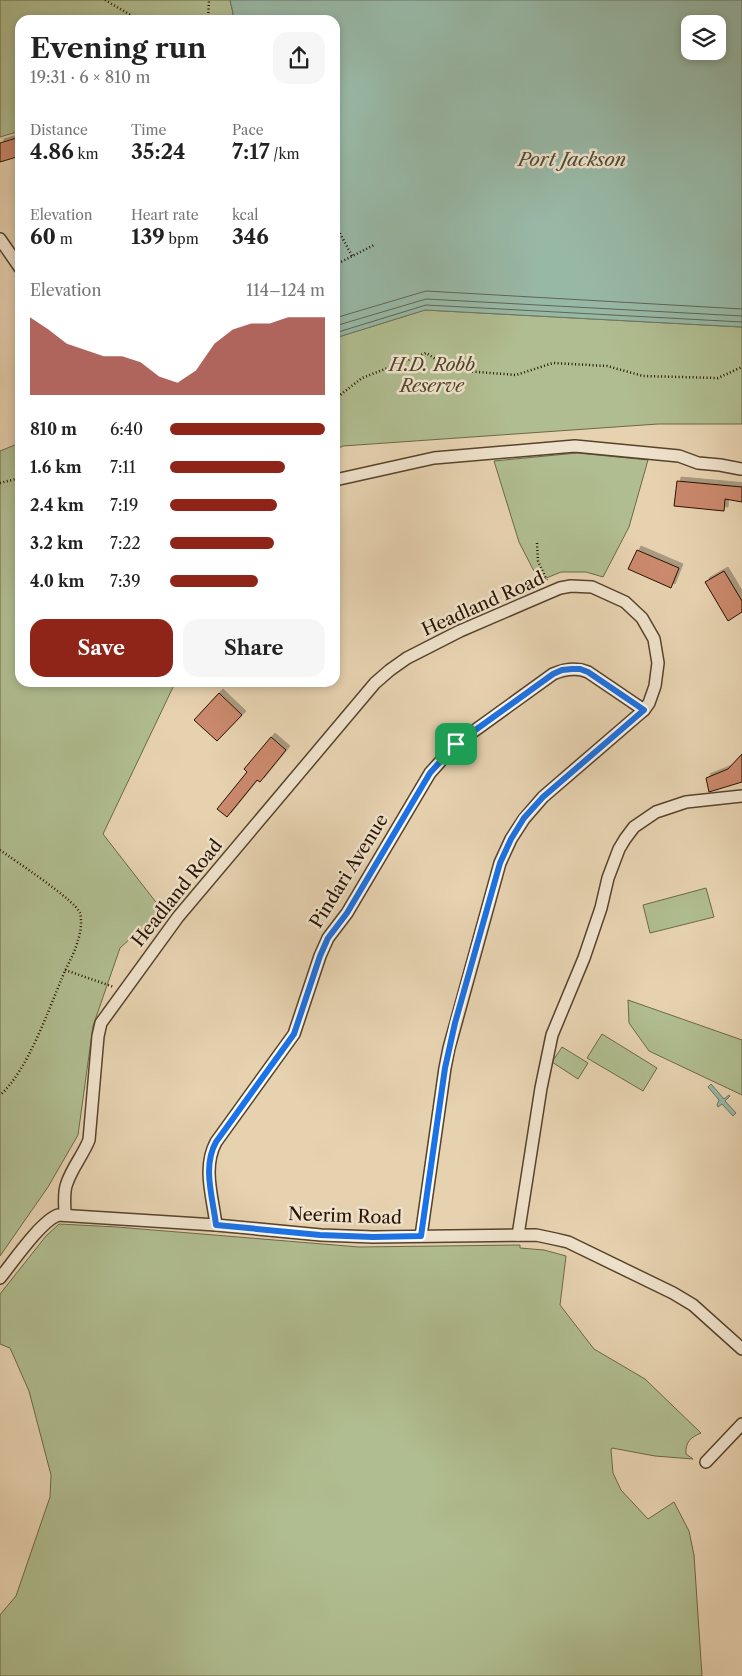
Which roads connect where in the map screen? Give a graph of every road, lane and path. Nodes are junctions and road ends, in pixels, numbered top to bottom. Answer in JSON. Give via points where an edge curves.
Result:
{"nodes":[{"id":1,"x":105,"y":0,"type":"edge"},
{"id":2,"x":209,"y":0,"type":"edge"},
{"id":3,"x":130,"y":15,"type":"edge"},
{"id":4,"x":208,"y":15,"type":"edge"},
{"id":5,"x":340,"y":233,"type":"edge"},
{"id":6,"x":0,"y":239,"type":"edge"},
{"id":7,"x":374,"y":245,"type":"dead end"},
{"id":8,"x":352,"y":256,"type":"junction"},
{"id":9,"x":15,"y":261,"type":"edge"},
{"id":10,"x":340,"y":262,"type":"edge"},
{"id":11,"x":742,"y":366,"type":"edge"},
{"id":12,"x":340,"y":395,"type":"edge"},
{"id":13,"x":741,"y":469,"type":"edge"},
{"id":14,"x":15,"y":479,"type":"edge"},
{"id":15,"x":340,"y":479,"type":"edge"},
{"id":16,"x":0,"y":483,"type":"edge"},
{"id":17,"x":537,"y":543,"type":"dead end"},
{"id":18,"x":551,"y":591,"type":"junction"},
{"id":19,"x":644,"y":710,"type":"junction"},
{"id":20,"x":742,"y":796,"type":"edge"},
{"id":21,"x":0,"y":850,"type":"edge"},
{"id":22,"x":65,"y":970,"type":"junction"},
{"id":23,"x":122,"y":992,"type":"junction"},
{"id":24,"x":0,"y":1095,"type":"edge"},
{"id":25,"x":65,"y":1215,"type":"junction"},
{"id":26,"x":216,"y":1225,"type":"junction"},
{"id":27,"x":518,"y":1235,"type":"junction"},
{"id":28,"x":421,"y":1236,"type":"junction"},
{"id":29,"x":0,"y":1278,"type":"edge"},
{"id":30,"x":742,"y":1350,"type":"edge"},
{"id":31,"x":742,"y":1424,"type":"edge"},
{"id":32,"x":706,"y":1462,"type":"dead end"}],
"edges":[{"from":1,"to":3,"type":"path"},
{"from":2,"to":4,"type":"path"},
{"from":5,"to":8,"type":"path"},
{"from":6,"to":9,"type":"street"},
{"from":7,"to":8,"type":"path"},
{"from":8,"to":10,"type":"path"},
{"from":11,"to":12,"type":"path","via":[[718,378],[643,376],[607,366],[553,363],[516,375],[453,370],[426,353],[362,378]]},
{"from":13,"to":15,"type":"street","via":[[698,464],[679,456],[575,446],[434,458]]},
{"from":14,"to":16,"type":"path"},
{"from":17,"to":18,"type":"path","via":[[538,561]]},
{"from":18,"to":19,"type":"street","name":"Headland Road","via":[[571,586],[592,587],[625,602],[642,618],[654,639],[658,663],[655,686]]},
{"from":18,"to":23,"type":"street","name":"Headland Road","via":[[407,658],[375,683],[178,917]]},
{"from":19,"to":26,"type":"street","name":"Pindari Avenue","via":[[588,672],[562,670],[456,744],[439,761],[347,913],[328,938],[294,1034],[211,1152],[209,1175]]},
{"from":19,"to":28,"type":"street","name":"Headland Road","via":[[543,797],[524,818],[500,863],[445,1068]]},
{"from":20,"to":27,"type":"street","via":[[686,802],[656,812],[634,827],[619,850],[584,958],[552,1035]]},
{"from":21,"to":22,"type":"path","via":[[68,899],[80,912],[79,939]]},
{"from":22,"to":23,"type":"path"},
{"from":22,"to":24,"type":"path","via":[[35,1040],[18,1072]]},
{"from":23,"to":25,"type":"street","name":"Headland Road","via":[[101,1022],[89,1140],[66,1183]]},
{"from":25,"to":26,"type":"street","name":"Neerim Road"},
{"from":25,"to":29,"type":"street","via":[[52,1218],[42,1226]]},
{"from":26,"to":28,"type":"street","name":"Neerim Road","via":[[320,1235]]},
{"from":27,"to":28,"type":"street","name":"Neerim Road"},
{"from":27,"to":30,"type":"street","name":"Neerim Road","via":[[568,1242],[658,1286],[693,1305]]},
{"from":31,"to":32,"type":"street"}]}
